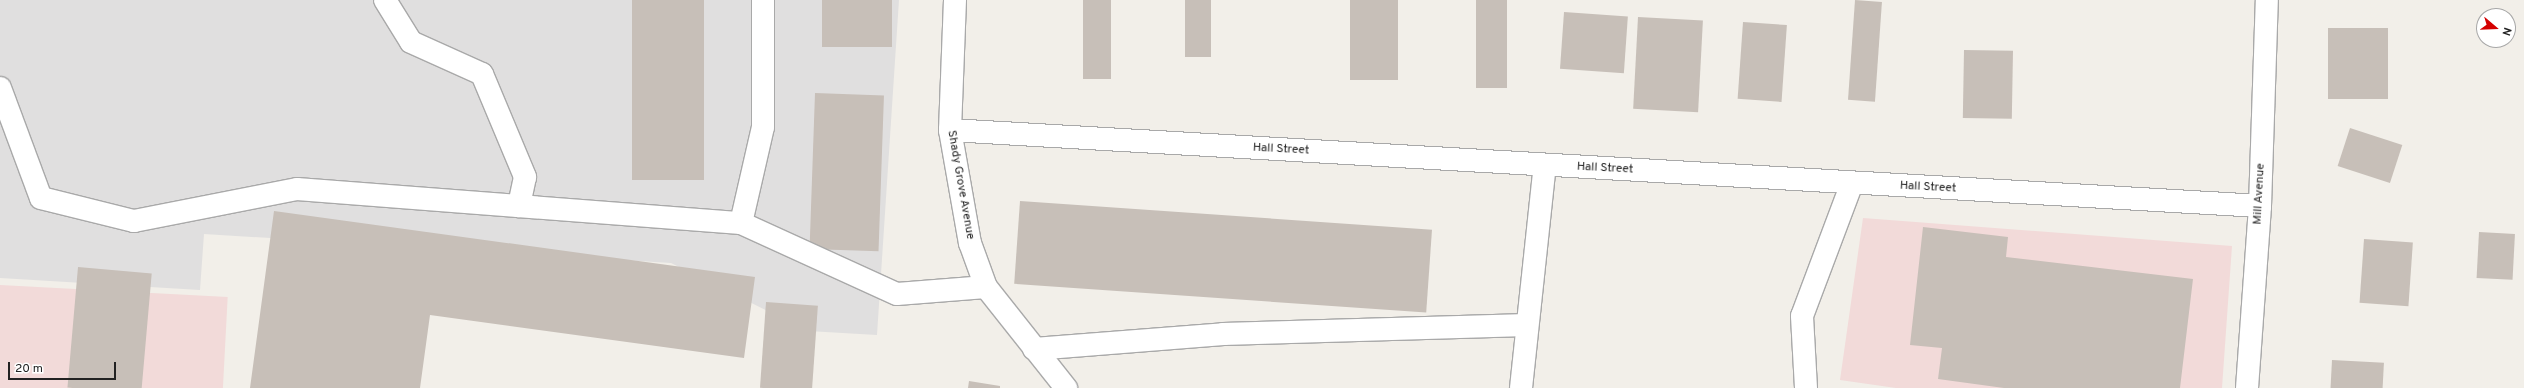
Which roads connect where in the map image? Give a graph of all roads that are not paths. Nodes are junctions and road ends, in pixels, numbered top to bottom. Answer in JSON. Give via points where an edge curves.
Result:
{"nodes":[{"id":1,"x":385,"y":0,"type":"edge"},
{"id":2,"x":763,"y":0,"type":"edge"},
{"id":3,"x":955,"y":0,"type":"edge"},
{"id":4,"x":2267,"y":0,"type":"edge"},
{"id":5,"x":0,"y":88,"type":"edge"},
{"id":6,"x":950,"y":130,"type":"junction"},
{"id":7,"x":1545,"y":165,"type":"junction"},
{"id":8,"x":1852,"y":183,"type":"junction"},
{"id":9,"x":519,"y":206,"type":"junction"},
{"id":10,"x":2260,"y":206,"type":"junction"},
{"id":11,"x":741,"y":224,"type":"junction"},
{"id":12,"x":986,"y":287,"type":"junction"},
{"id":13,"x":1528,"y":325,"type":"junction"},
{"id":14,"x":1034,"y":349,"type":"junction"},
{"id":15,"x":1066,"y":388,"type":"edge"},
{"id":16,"x":1521,"y":388,"type":"edge"},
{"id":17,"x":1806,"y":388,"type":"edge"},
{"id":18,"x":2247,"y":388,"type":"edge"}],
"edges":[{"from":1,"to":9,"type":"street","via":[[411,42],[482,74],[524,177]]},
{"from":2,"to":11,"type":"street","via":[[763,127]]},
{"from":3,"to":6,"type":"street","name":"Shady Grove Avenue"},
{"from":4,"to":10,"type":"street","name":"Mill Avenue"},
{"from":5,"to":9,"type":"street","via":[[41,198],[134,221],[297,189]]},
{"from":6,"to":7,"type":"street","name":"Hall Street"},
{"from":6,"to":12,"type":"street","name":"Shady Grove Avenue","via":[[970,243]]},
{"from":7,"to":8,"type":"street","name":"Hall Street"},
{"from":7,"to":13,"type":"street"},
{"from":8,"to":10,"type":"street","name":"Hall Street"},
{"from":8,"to":17,"type":"street","via":[[1802,316]]},
{"from":9,"to":11,"type":"street"},
{"from":10,"to":18,"type":"street","name":"Mill Avenue"},
{"from":11,"to":12,"type":"street","via":[[897,294]]},
{"from":12,"to":14,"type":"street","name":"Shady Grove Avenue"},
{"from":13,"to":14,"type":"street","via":[[1223,334]]},
{"from":13,"to":16,"type":"street"},
{"from":14,"to":15,"type":"street","name":"Shady Grove Avenue"}]}
